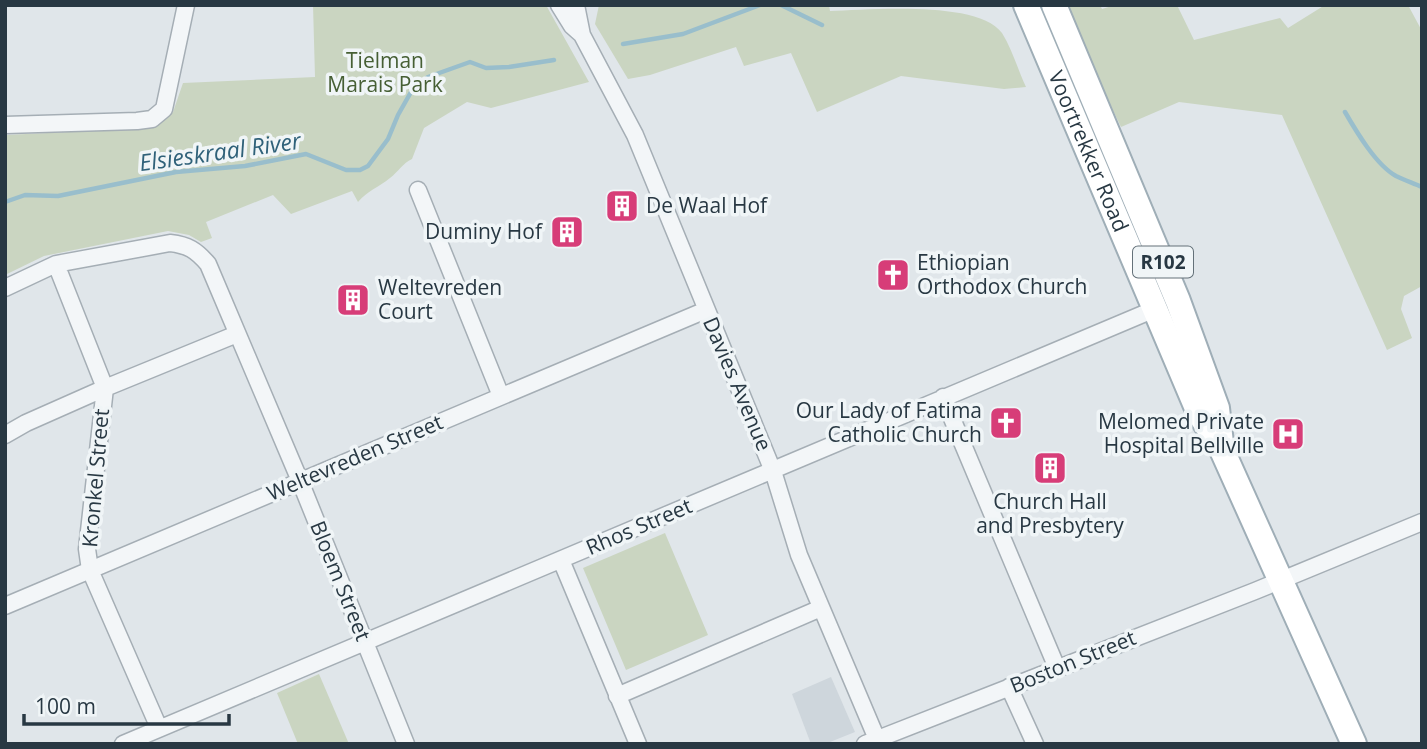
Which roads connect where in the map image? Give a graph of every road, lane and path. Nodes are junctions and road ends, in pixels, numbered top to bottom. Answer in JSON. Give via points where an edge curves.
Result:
{"nodes":[{"id":1,"x":186,"y":5,"type":"edge"},
{"id":2,"x":559,"y":5,"type":"edge"},
{"id":3,"x":576,"y":5,"type":"edge"},
{"id":4,"x":1026,"y":5,"type":"edge"},
{"id":5,"x":1057,"y":13,"type":"edge"},
{"id":6,"x":582,"y":35,"type":"junction"},
{"id":7,"x":5,"y":125,"type":"edge"},
{"id":8,"x":418,"y":190,"type":"dead end"},
{"id":9,"x":56,"y":264,"type":"junction"},
{"id":10,"x":5,"y":288,"type":"edge"},
{"id":11,"x":1155,"y":309,"type":"junction"},
{"id":12,"x":706,"y":310,"type":"junction"},
{"id":13,"x":237,"y":334,"type":"junction"},
{"id":14,"x":105,"y":388,"type":"junction"},
{"id":15,"x":501,"y":396,"type":"junction"},
{"id":16,"x":943,"y":397,"type":"junction"},
{"id":17,"x":5,"y":435,"type":"edge"},
{"id":18,"x":1222,"y":450,"type":"junction"},
{"id":19,"x":773,"y":471,"type":"junction"},
{"id":20,"x":300,"y":481,"type":"junction"},
{"id":21,"x":1422,"y":522,"type":"edge"},
{"id":22,"x":561,"y":560,"type":"junction"},
{"id":23,"x":90,"y":570,"type":"junction"},
{"id":24,"x":1281,"y":580,"type":"junction"},
{"id":25,"x":5,"y":606,"type":"edge"},
{"id":26,"x":821,"y":608,"type":"junction"},
{"id":27,"x":365,"y":642,"type":"junction"},
{"id":28,"x":1056,"y":668,"type":"junction"},
{"id":29,"x":1009,"y":687,"type":"junction"},
{"id":30,"x":617,"y":696,"type":"junction"},
{"id":31,"x":159,"y":728,"type":"junction"},
{"id":32,"x":874,"y":742,"type":"edge"},
{"id":33,"x":123,"y":744,"type":"edge"},
{"id":34,"x":407,"y":744,"type":"edge"},
{"id":35,"x":638,"y":744,"type":"edge"},
{"id":36,"x":1035,"y":744,"type":"edge"},
{"id":37,"x":1354,"y":744,"type":"edge"}],
"edges":[{"from":1,"to":7,"type":"street","via":[[164,109],[156,117]]},
{"from":2,"to":6,"type":"street","name":"Davies Avenue"},
{"from":3,"to":6,"type":"street","name":"Davies Avenue"},
{"from":4,"to":11,"type":"main road","name":"Voortrekker Road","number":"R102"},
{"from":5,"to":18,"type":"main road","name":"Voortrekker Road","number":"R102","via":[[1178,301],[1217,408]]},
{"from":6,"to":12,"type":"street","name":"Davies Avenue","via":[[635,135]]},
{"from":8,"to":15,"type":"street"},
{"from":9,"to":10,"type":"street"},
{"from":9,"to":13,"type":"street","name":"Bloem Street","via":[[170,243],[186,245],[208,264]]},
{"from":9,"to":14,"type":"street","name":"Kronkel Street"},
{"from":11,"to":16,"type":"street","name":"Rhos Street"},
{"from":11,"to":18,"type":"main road","name":"Voortrekker Road","number":"R102","via":[[1199,413]]},
{"from":12,"to":15,"type":"street","name":"Weltevreden Street"},
{"from":12,"to":19,"type":"street","name":"Davies Avenue"},
{"from":13,"to":14,"type":"street"},
{"from":13,"to":20,"type":"street","name":"Bloem Street"},
{"from":14,"to":17,"type":"street"},
{"from":14,"to":23,"type":"street","name":"Kronkel Street","via":[[87,549]]},
{"from":15,"to":20,"type":"street","name":"Weltevreden Street"},
{"from":16,"to":19,"type":"street","name":"Rhos Street"},
{"from":16,"to":28,"type":"street"},
{"from":18,"to":24,"type":"main road","name":"Voortrekker Road","number":"R102"},
{"from":19,"to":22,"type":"street","name":"Rhos Street"},
{"from":19,"to":26,"type":"street","name":"Davies Avenue"},
{"from":20,"to":23,"type":"street","name":"Weltevreden Street"},
{"from":20,"to":27,"type":"street","name":"Bloem Street"},
{"from":21,"to":24,"type":"street","name":"Boston Street"},
{"from":22,"to":27,"type":"street","name":"Rhos Street"},
{"from":22,"to":30,"type":"street"},
{"from":23,"to":25,"type":"street","name":"Weltevreden Street"},
{"from":23,"to":31,"type":"street","name":"Kronkel Street"},
{"from":24,"to":28,"type":"street","name":"Boston Street"},
{"from":24,"to":37,"type":"main road","name":"Voortrekker Road","number":"R102"},
{"from":26,"to":30,"type":"street"},
{"from":26,"to":32,"type":"street","name":"Davies Avenue"},
{"from":27,"to":31,"type":"street","name":"Rhos Street"},
{"from":27,"to":34,"type":"street","name":"Bloem Street"},
{"from":28,"to":29,"type":"street","name":"Boston Street"},
{"from":29,"to":32,"type":"street","name":"Boston Street"},
{"from":29,"to":36,"type":"street"},
{"from":30,"to":35,"type":"street"},
{"from":31,"to":33,"type":"street","name":"Rhos Street"}]}
